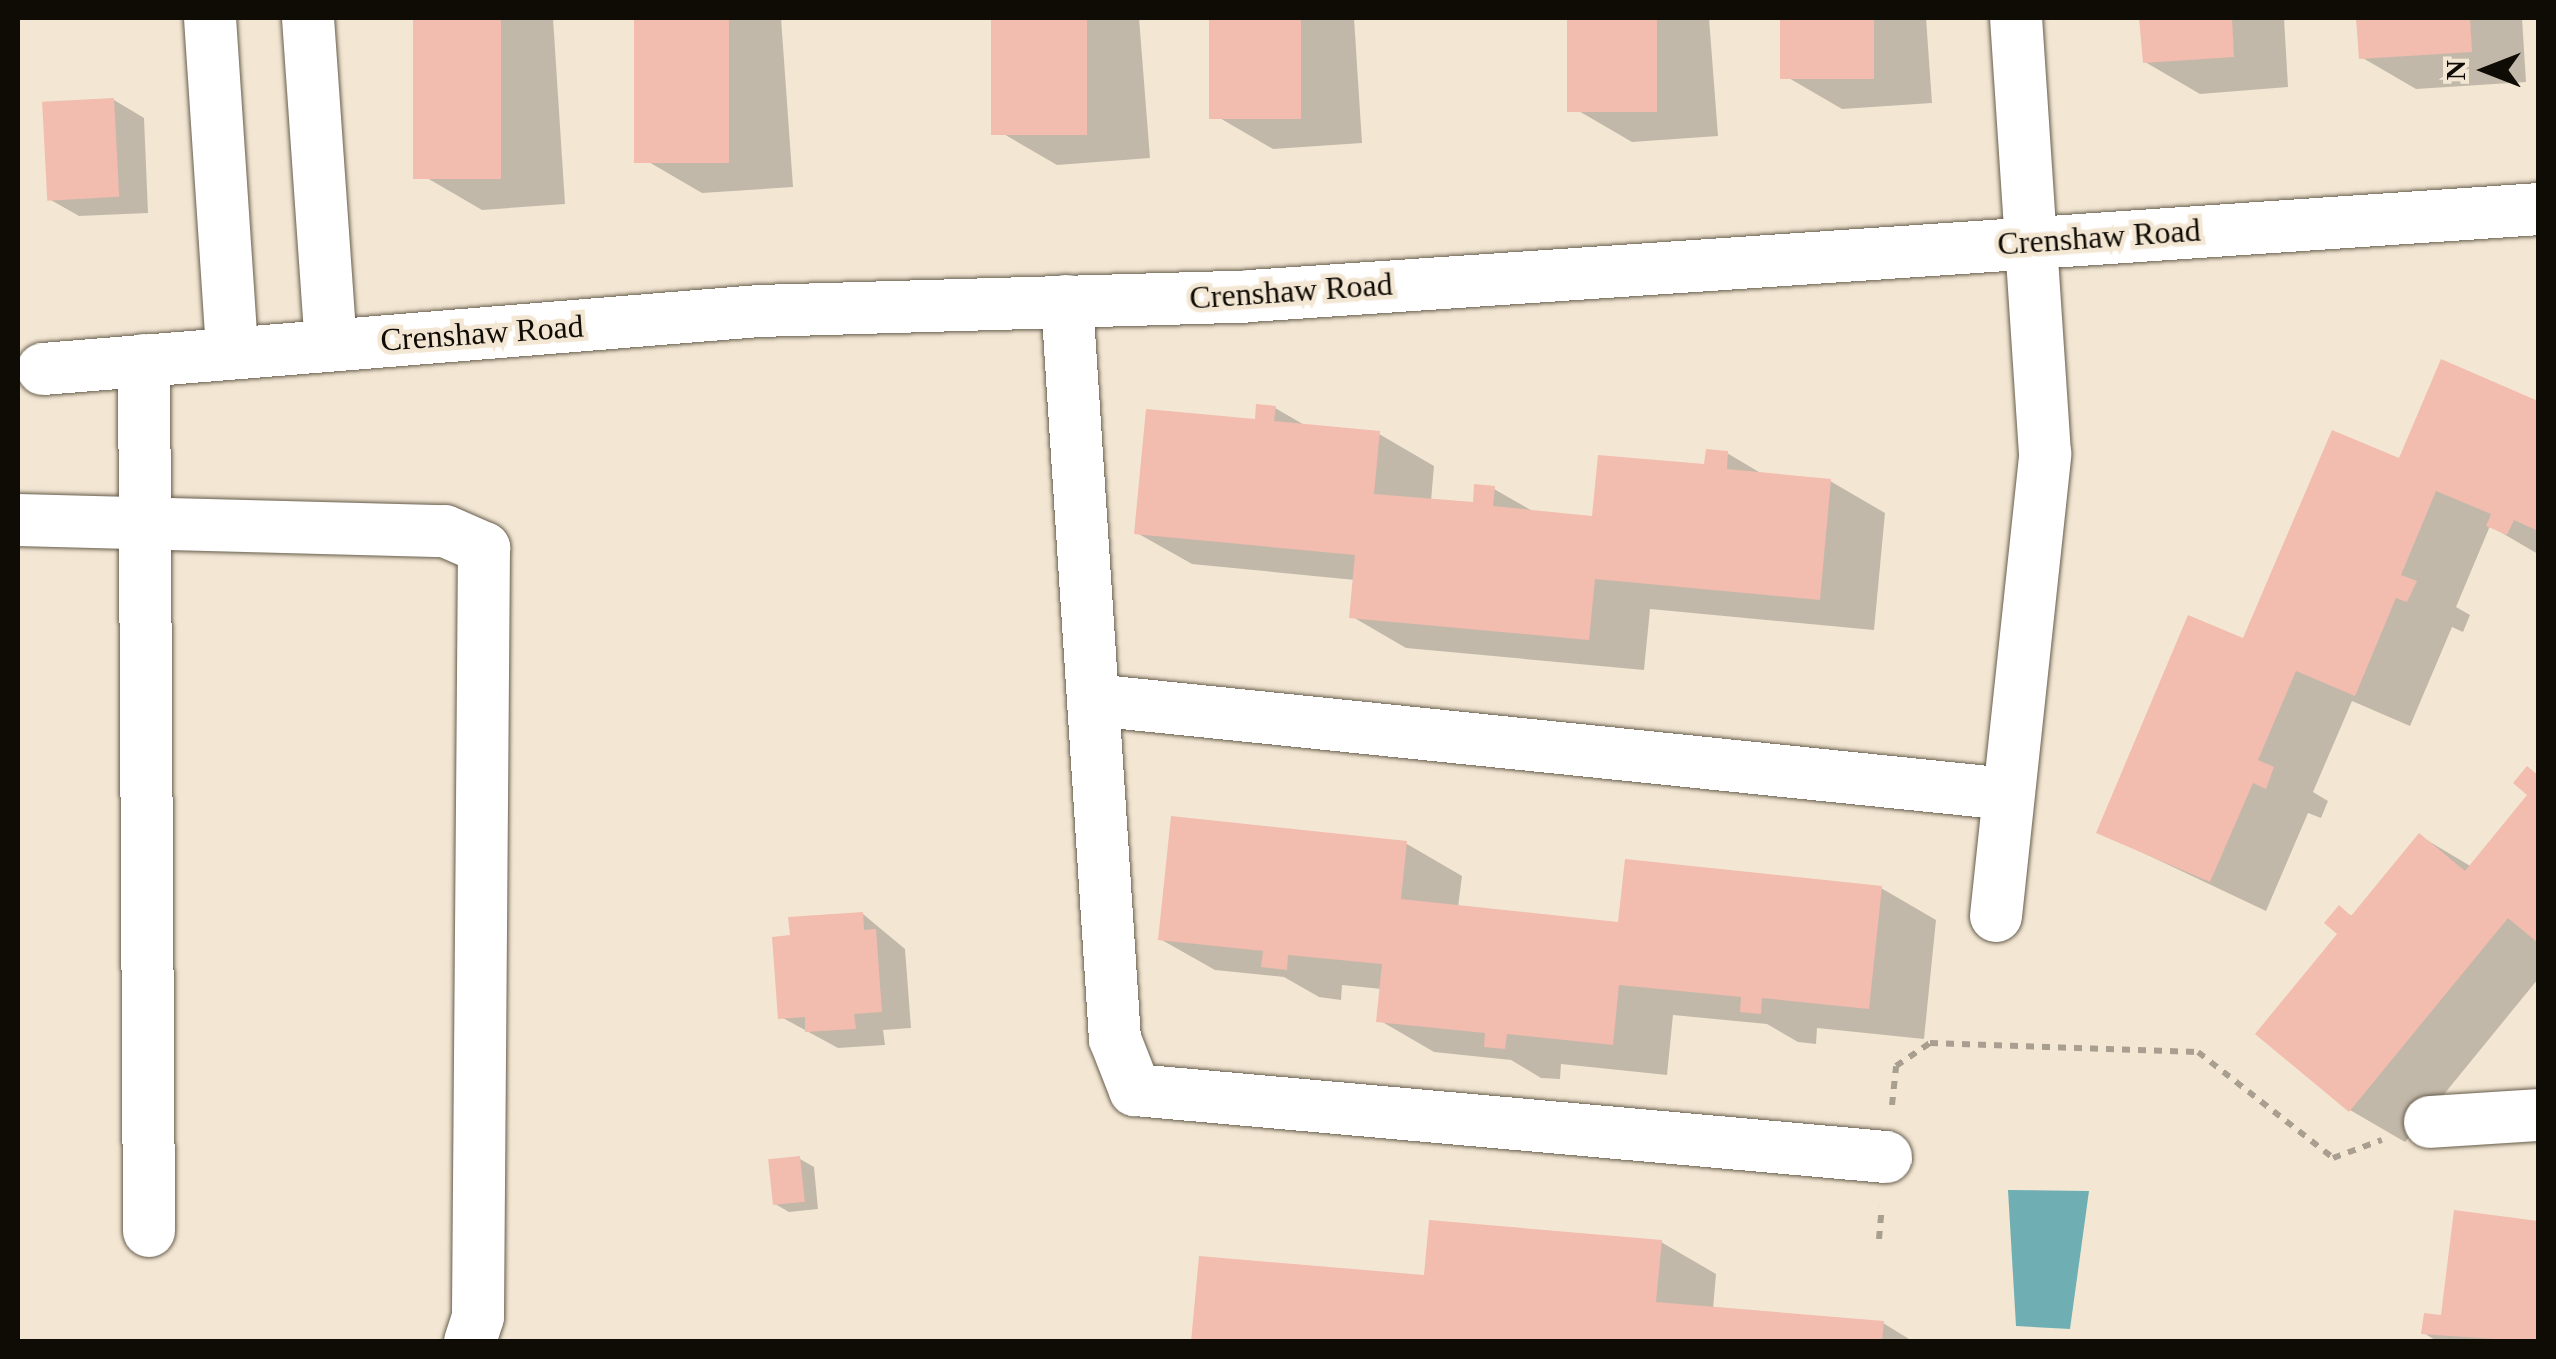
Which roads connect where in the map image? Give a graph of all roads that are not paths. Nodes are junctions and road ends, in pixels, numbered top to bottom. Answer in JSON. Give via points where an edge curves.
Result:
{"nodes":[{"id":1,"x":210,"y":18,"type":"edge"},
{"id":2,"x":308,"y":18,"type":"edge"},
{"id":3,"x":2016,"y":18,"type":"edge"},
{"id":4,"x":2538,"y":208,"type":"edge"},
{"id":5,"x":2034,"y":242,"type":"junction"},
{"id":6,"x":1067,"y":301,"type":"junction"},
{"id":7,"x":331,"y":344,"type":"junction"},
{"id":8,"x":232,"y":352,"type":"junction"},
{"id":9,"x":144,"y":360,"type":"junction"},
{"id":10,"x":43,"y":368,"type":"dead end"},
{"id":11,"x":148,"y":519,"type":"junction"},
{"id":12,"x":18,"y":520,"type":"edge"},
{"id":13,"x":1093,"y":700,"type":"junction"},
{"id":14,"x":2007,"y":794,"type":"junction"},
{"id":15,"x":1996,"y":916,"type":"dead end"},
{"id":16,"x":2538,"y":1116,"type":"edge"},
{"id":17,"x":2430,"y":1122,"type":"road end"},
{"id":18,"x":1886,"y":1157,"type":"road end"},
{"id":19,"x":149,"y":1231,"type":"dead end"},
{"id":20,"x":470,"y":1342,"type":"edge"}],
"edges":[{"from":1,"to":8,"type":"street"},
{"from":2,"to":7,"type":"street"},
{"from":3,"to":5,"type":"street"},
{"from":4,"to":5,"type":"street","name":"Crenshaw Road"},
{"from":5,"to":6,"type":"street","name":"Crenshaw Road"},
{"from":5,"to":14,"type":"street","via":[[2045,454]]},
{"from":6,"to":7,"type":"street","name":"Crenshaw Road","via":[[778,310]]},
{"from":6,"to":13,"type":"street"},
{"from":7,"to":8,"type":"street","name":"Crenshaw Road"},
{"from":8,"to":9,"type":"street","name":"Crenshaw Road"},
{"from":9,"to":10,"type":"street","name":"Crenshaw Road"},
{"from":9,"to":11,"type":"street"},
{"from":11,"to":12,"type":"street"},
{"from":11,"to":19,"type":"street"},
{"from":11,"to":20,"type":"street","via":[[445,531],[484,548],[478,1318]]},
{"from":13,"to":14,"type":"street"},
{"from":13,"to":18,"type":"street","via":[[1115,1038],[1135,1090]]},
{"from":14,"to":15,"type":"street"},
{"from":16,"to":17,"type":"street"}]}
